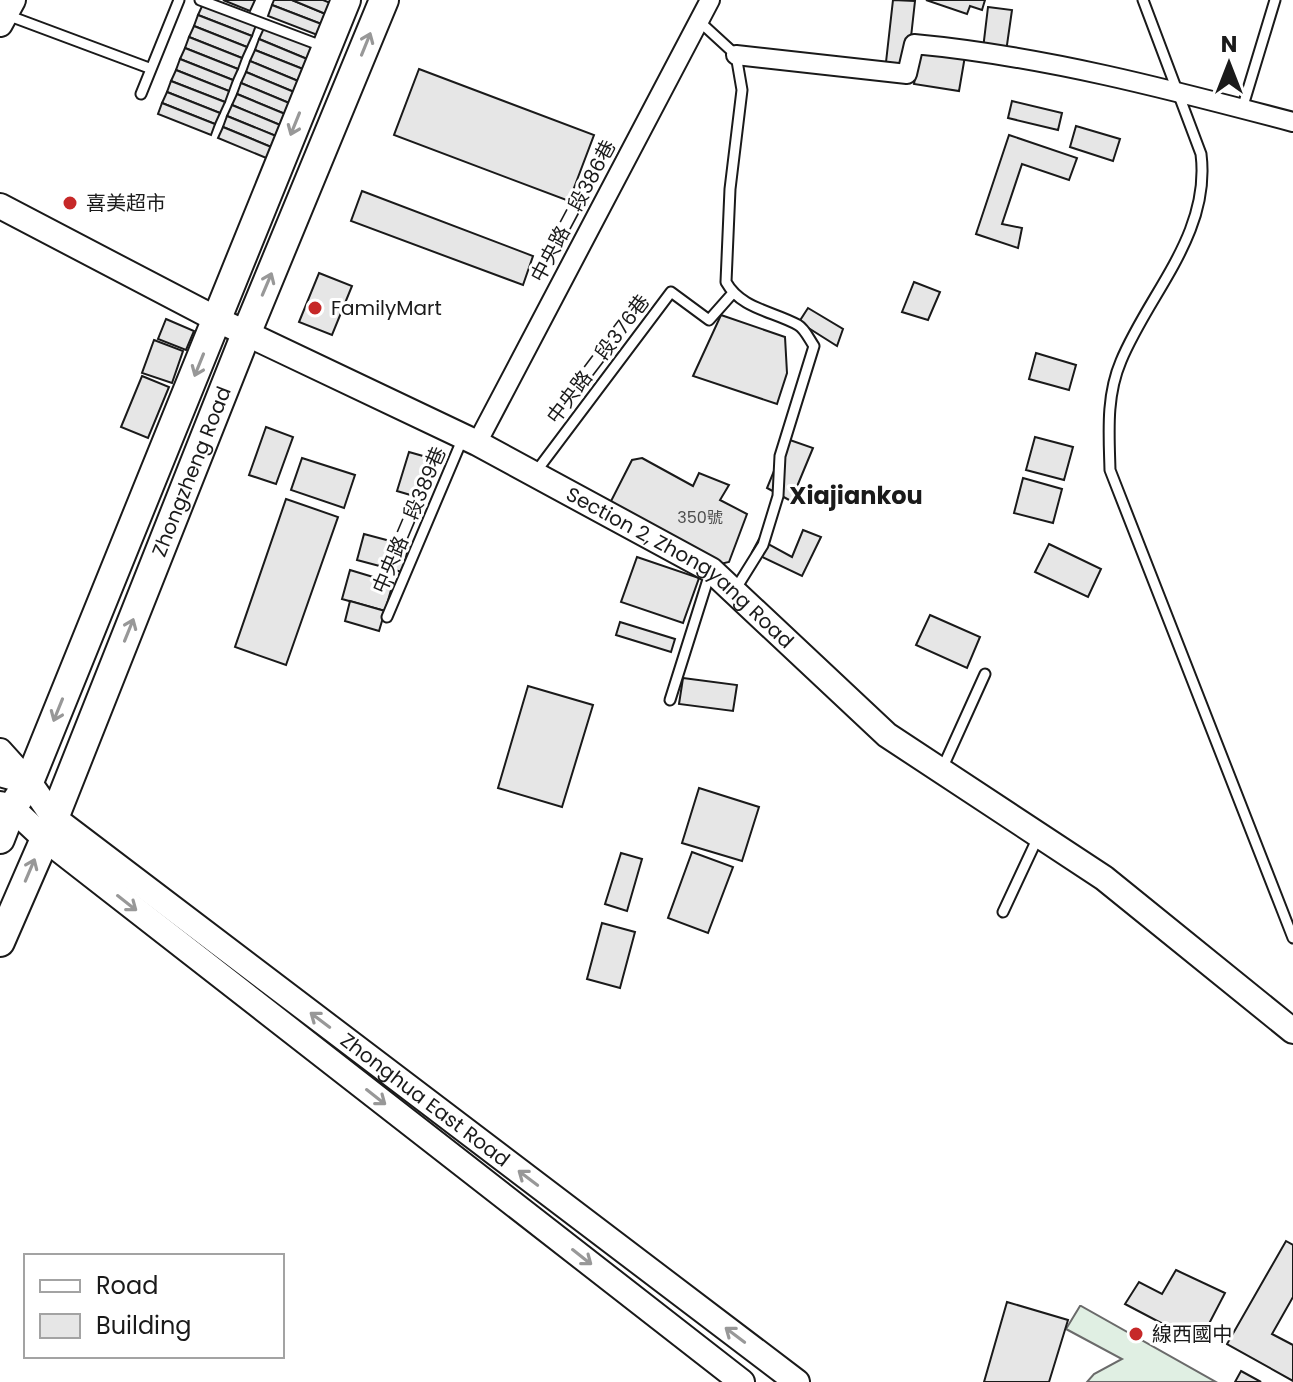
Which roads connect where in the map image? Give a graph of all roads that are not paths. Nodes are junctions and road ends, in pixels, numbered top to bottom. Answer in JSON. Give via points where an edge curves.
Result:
{"nodes":[{"id":1,"x":179,"y":0,"type":"edge"},
{"id":2,"x":200,"y":0,"type":"edge"},
{"id":3,"x":346,"y":0,"type":"edge"},
{"id":4,"x":384,"y":0,"type":"edge"},
{"id":5,"x":710,"y":0,"type":"edge"},
{"id":6,"x":1143,"y":0,"type":"edge"},
{"id":7,"x":1275,"y":0,"type":"edge"},
{"id":8,"x":4,"y":12,"type":"edge"},
{"id":9,"x":700,"y":22,"type":"junction"},
{"id":10,"x":325,"y":48,"type":"junction"},
{"id":11,"x":736,"y":55,"type":"junction"},
{"id":12,"x":149,"y":68,"type":"junction"},
{"id":13,"x":1177,"y":91,"type":"junction"},
{"id":14,"x":141,"y":94,"type":"dead end"},
{"id":15,"x":1242,"y":109,"type":"junction"},
{"id":16,"x":1293,"y":122,"type":"edge"},
{"id":17,"x":0,"y":206,"type":"edge"},
{"id":18,"x":732,"y":294,"type":"junction"},
{"id":19,"x":218,"y":320,"type":"junction"},
{"id":20,"x":246,"y":334,"type":"junction"},
{"id":21,"x":470,"y":440,"type":"junction"},
{"id":22,"x":534,"y":475,"type":"junction"},
{"id":23,"x":711,"y":570,"type":"junction"},
{"id":24,"x":735,"y":590,"type":"junction"},
{"id":25,"x":387,"y":617,"type":"dead end"},
{"id":26,"x":985,"y":674,"type":"dead end"},
{"id":27,"x":670,"y":700,"type":"dead end"},
{"id":28,"x":0,"y":751,"type":"edge"},
{"id":29,"x":941,"y":770,"type":"junction"},
{"id":30,"x":0,"y":774,"type":"edge"},
{"id":31,"x":29,"y":782,"type":"junction"},
{"id":32,"x":4,"y":807,"type":"edge"},
{"id":33,"x":49,"y":828,"type":"junction"},
{"id":34,"x":1039,"y":835,"type":"junction"},
{"id":35,"x":0,"y":839,"type":"edge"},
{"id":36,"x":1003,"y":912,"type":"dead end"},
{"id":37,"x":1293,"y":938,"type":"edge"},
{"id":38,"x":0,"y":942,"type":"edge"},
{"id":39,"x":1293,"y":1031,"type":"edge"},
{"id":40,"x":742,"y":1382,"type":"edge"},
{"id":41,"x":797,"y":1382,"type":"edge"}],
"edges":[{"from":1,"to":12,"type":"lane"},
{"from":2,"to":10,"type":"lane"},
{"from":3,"to":10,"type":"main road","name":"Zhongzheng Road"},
{"from":20,"to":4,"type":"main road","name":"Zhongzheng Road","one_way":true},
{"from":5,"to":9,"type":"street","name":"中央路二段386巷"},
{"from":6,"to":13,"type":"lane"},
{"from":7,"to":15,"type":"lane"},
{"from":8,"to":12,"type":"lane"},
{"from":9,"to":11,"type":"lane"},
{"from":9,"to":21,"type":"street","name":"中央路二段386巷"},
{"from":10,"to":19,"type":"main road","name":"Zhongzheng Road","one_way":true},
{"from":11,"to":13,"type":"street","via":[[907,74],[914,44],[986,51]]},
{"from":11,"to":18,"type":"lane","via":[[742,90],[730,189],[726,282]]},
{"from":12,"to":14,"type":"lane"},
{"from":13,"to":15,"type":"street"},
{"from":13,"to":37,"type":"lane","via":[[1201,154],[1201,199],[1168,281],[1120,363],[1109,405],[1110,470]]},
{"from":15,"to":16,"type":"street"},
{"from":17,"to":19,"type":"main road","name":"Section 2, Zhongyang Road"},
{"from":18,"to":22,"type":"lane","name":"中央路二段376巷","via":[[709,320],[671,292]]},
{"from":18,"to":24,"type":"lane","via":[[801,326],[814,346],[780,456],[778,496],[763,545]]},
{"from":19,"to":20,"type":"main road","name":"Section 2, Zhongyang Road"},
{"from":19,"to":31,"type":"main road","name":"Zhongzheng Road","one_way":true},
{"from":20,"to":21,"type":"main road","name":"Section 2, Zhongyang Road"},
{"from":33,"to":20,"type":"main road","name":"Zhongzheng Road","one_way":true},
{"from":21,"to":22,"type":"main road","name":"Section 2, Zhongyang Road"},
{"from":21,"to":25,"type":"lane","name":"中央路二段389巷"},
{"from":22,"to":23,"type":"main road","name":"Section 2, Zhongyang Road"},
{"from":23,"to":24,"type":"main road","name":"Section 2, Zhongyang Road"},
{"from":23,"to":27,"type":"lane"},
{"from":24,"to":29,"type":"main road","name":"Section 2, Zhongyang Road","via":[[887,735]]},
{"from":26,"to":29,"type":"lane"},
{"from":28,"to":31,"type":"main road"},
{"from":29,"to":34,"type":"main road","name":"Section 2, Zhongyang Road"},
{"from":30,"to":31,"type":"main road"},
{"from":31,"to":32,"type":"main road","name":"Zhongzheng Road"},
{"from":31,"to":33,"type":"main road"},
{"from":32,"to":33,"type":"main road"},
{"from":32,"to":35,"type":"main road","name":"Zhongzheng Road"},
{"from":38,"to":33,"type":"main road","name":"Zhongzheng Road","one_way":true},
{"from":33,"to":40,"type":"main road","name":"Zhonghua East Road","one_way":true},
{"from":41,"to":33,"type":"main road","name":"Zhonghua East Road","one_way":true},
{"from":34,"to":36,"type":"lane"},
{"from":34,"to":39,"type":"main road","name":"Section 2, Zhongyang Road","via":[[1104,878]]}]}
